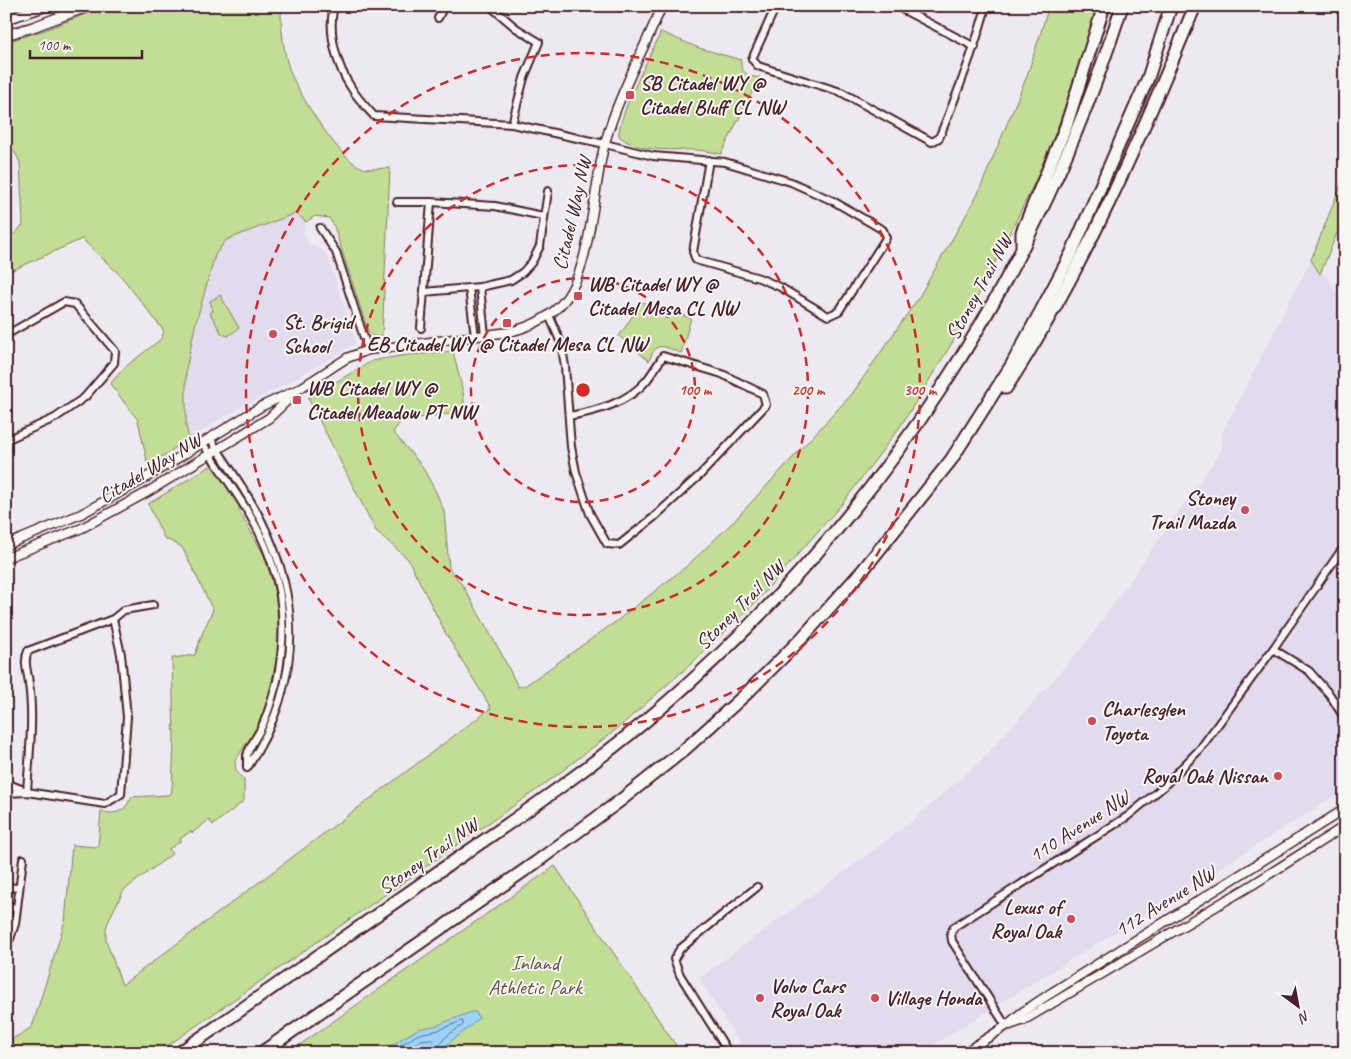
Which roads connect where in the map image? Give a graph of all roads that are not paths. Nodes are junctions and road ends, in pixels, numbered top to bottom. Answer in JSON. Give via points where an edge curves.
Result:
{"nodes":[{"id":1,"x":47,"y":6,"type":"edge"},
{"id":2,"x":89,"y":6,"type":"edge"},
{"id":3,"x":334,"y":6,"type":"edge"},
{"id":4,"x":444,"y":6,"type":"edge"},
{"id":5,"x":490,"y":6,"type":"edge"},
{"id":6,"x":662,"y":6,"type":"edge"},
{"id":7,"x":776,"y":6,"type":"edge"},
{"id":8,"x":896,"y":6,"type":"edge"},
{"id":9,"x":1104,"y":6,"type":"edge"},
{"id":10,"x":1122,"y":6,"type":"edge"},
{"id":11,"x":1171,"y":6,"type":"edge"},
{"id":12,"x":1195,"y":6,"type":"edge"},
{"id":13,"x":984,"y":14,"type":"dead end"},
{"id":14,"x":438,"y":18,"type":"dead end"},
{"id":15,"x":6,"y":19,"type":"edge"},
{"id":16,"x":6,"y":34,"type":"edge"},
{"id":17,"x":975,"y":47,"type":"junction"},
{"id":18,"x":512,"y":124,"type":"junction"},
{"id":19,"x":605,"y":144,"type":"junction"},
{"id":20,"x":709,"y":160,"type":"junction"},
{"id":21,"x":548,"y":191,"type":"dead end"},
{"id":22,"x":397,"y":202,"type":"dead end"},
{"id":23,"x":431,"y":202,"type":"junction"},
{"id":24,"x":543,"y":216,"type":"junction"},
{"id":25,"x":320,"y":228,"type":"dead end"},
{"id":26,"x":1022,"y":251,"type":"junction"},
{"id":27,"x":480,"y":287,"type":"junction"},
{"id":28,"x":470,"y":288,"type":"junction"},
{"id":29,"x":424,"y":292,"type":"junction"},
{"id":30,"x":549,"y":315,"type":"junction"},
{"id":31,"x":421,"y":328,"type":"dead end"},
{"id":32,"x":6,"y":335,"type":"edge"},
{"id":33,"x":485,"y":336,"type":"junction"},
{"id":34,"x":475,"y":337,"type":"junction"},
{"id":35,"x":368,"y":350,"type":"junction"},
{"id":36,"x":299,"y":388,"type":"junction"},
{"id":37,"x":569,"y":416,"type":"junction"},
{"id":38,"x":6,"y":440,"type":"edge"},
{"id":39,"x":206,"y":440,"type":"junction"},
{"id":40,"x":213,"y":450,"type":"junction"},
{"id":41,"x":951,"y":460,"type":"junction"},
{"id":42,"x":139,"y":482,"type":"junction"},
{"id":43,"x":146,"y":493,"type":"junction"},
{"id":44,"x":17,"y":541,"type":"junction"},
{"id":45,"x":1345,"y":544,"type":"edge"},
{"id":46,"x":6,"y":545,"type":"edge"},
{"id":47,"x":21,"y":552,"type":"junction"},
{"id":48,"x":6,"y":558,"type":"edge"},
{"id":49,"x":153,"y":605,"type":"dead end"},
{"id":50,"x":113,"y":619,"type":"junction"},
{"id":51,"x":1273,"y":649,"type":"junction"},
{"id":52,"x":1345,"y":719,"type":"edge"},
{"id":53,"x":6,"y":784,"type":"edge"},
{"id":54,"x":27,"y":792,"type":"junction"},
{"id":55,"x":6,"y":793,"type":"edge"},
{"id":56,"x":1345,"y":809,"type":"edge"},
{"id":57,"x":1345,"y":826,"type":"edge"},
{"id":58,"x":23,"y":860,"type":"dead end"},
{"id":59,"x":6,"y":887,"type":"edge"},
{"id":60,"x":20,"y":888,"type":"junction"},
{"id":61,"x":757,"y":888,"type":"dead end"},
{"id":62,"x":6,"y":904,"type":"edge"},
{"id":63,"x":16,"y":909,"type":"junction"},
{"id":64,"x":10,"y":939,"type":"dead end"},
{"id":65,"x":1006,"y":1026,"type":"junction"},
{"id":66,"x":179,"y":1053,"type":"edge"},
{"id":67,"x":260,"y":1053,"type":"edge"},
{"id":68,"x":729,"y":1053,"type":"edge"},
{"id":69,"x":964,"y":1053,"type":"edge"}],
"edges":[{"from":1,"to":15,"type":"main road"},
{"from":2,"to":16,"type":"main road"},
{"from":3,"to":18,"type":"street","via":[[332,36],[339,65],[351,89],[374,116]]},
{"from":4,"to":14,"type":"street"},
{"from":5,"to":18,"type":"street","via":[[539,42],[524,78]]},
{"from":6,"to":19,"type":"street","name":"Citadel Way NW"},
{"from":7,"to":17,"type":"street","via":[[752,59],[758,66],[841,92],[932,142],[939,138]]},
{"from":8,"to":17,"type":"street"},
{"from":9,"to":26,"type":"highway","via":[[1066,126],[1022,232]]},
{"from":10,"to":26,"type":"highway","name":"Stoney Trail NW","via":[[1071,146]]},
{"from":11,"to":41,"type":"highway","via":[[1148,78],[1071,254],[1011,366]]},
{"from":12,"to":41,"type":"highway","via":[[1112,197],[1078,264],[1018,370],[972,440]]},
{"from":13,"to":17,"type":"street"},
{"from":18,"to":19,"type":"street"},
{"from":19,"to":20,"type":"street","via":[[653,156]]},
{"from":19,"to":30,"type":"street","name":"Citadel Way NW","via":[[579,275],[565,300]]},
{"from":20,"to":20,"type":"street","via":[[791,182],[834,201],[883,230],[886,238],[839,311],[828,316],[760,278],[696,260],[693,252]]},
{"from":21,"to":24,"type":"street"},
{"from":22,"to":23,"type":"street"},
{"from":23,"to":24,"type":"street","via":[[495,206]]},
{"from":23,"to":29,"type":"street"},
{"from":24,"to":27,"type":"street","via":[[540,246],[532,262],[511,280]]},
{"from":25,"to":35,"type":"street","via":[[336,252]]},
{"from":26,"to":66,"type":"highway","name":"Stoney Trail NW","via":[[993,306],[940,392],[893,459],[806,566],[748,626],[664,705],[611,749]]},
{"from":27,"to":28,"type":"street"},
{"from":27,"to":33,"type":"street"},
{"from":28,"to":29,"type":"street"},
{"from":28,"to":34,"type":"street"},
{"from":29,"to":31,"type":"street"},
{"from":30,"to":33,"type":"street","name":"Citadel Way NW","via":[[528,327]]},
{"from":30,"to":37,"type":"street","via":[[561,343],[566,366]]},
{"from":32,"to":38,"type":"street","via":[[64,302],[75,304],[115,351],[114,363],[86,398],[55,418]]},
{"from":33,"to":34,"type":"street","name":"Citadel Way NW"},
{"from":34,"to":35,"type":"street","name":"Citadel Way NW"},
{"from":35,"to":36,"type":"street","name":"Citadel Way NW","via":[[347,358]]},
{"from":36,"to":39,"type":"street","name":"Citadel Way NW"},
{"from":36,"to":40,"type":"street","name":"Citadel Way NW","via":[[269,418]]},
{"from":37,"to":37,"type":"street","via":[[597,411],[625,398],[646,381],[663,356],[722,374],[763,394],[766,405],[701,474],[619,545],[607,544],[590,514],[576,472]]},
{"from":39,"to":40,"type":"street"},
{"from":39,"to":42,"type":"street","name":"Citadel Way NW"},
{"from":40,"to":40,"type":"street","via":[[271,560],[281,608],[283,634],[277,679],[264,723],[247,755],[247,768],[271,725],[285,682],[290,610],[283,570],[262,520]]},
{"from":40,"to":43,"type":"street","name":"Citadel Way NW"},
{"from":41,"to":67,"type":"highway","via":[[864,570],[802,638],[684,750],[535,863]]},
{"from":42,"to":43,"type":"street"},
{"from":42,"to":44,"type":"street","name":"Citadel Way NW","via":[[81,514]]},
{"from":43,"to":47,"type":"street","name":"Citadel Way NW","via":[[82,528]]},
{"from":44,"to":46,"type":"street","name":"Citadel Way NW"},
{"from":44,"to":47,"type":"street"},
{"from":45,"to":51,"type":"street","name":"110 Avenue NW"},
{"from":47,"to":48,"type":"street","name":"Citadel Way NW"},
{"from":49,"to":50,"type":"street","via":[[124,610]]},
{"from":50,"to":54,"type":"street","via":[[28,651],[24,658],[30,685]]},
{"from":50,"to":54,"type":"street","via":[[121,654],[127,717],[121,794],[104,804]]},
{"from":51,"to":52,"type":"street","via":[[1309,671]]},
{"from":51,"to":65,"type":"street","name":"110 Avenue NW","via":[[1200,749],[1148,800],[954,927],[952,941]]},
{"from":53,"to":54,"type":"street"},
{"from":54,"to":55,"type":"street"},
{"from":56,"to":65,"type":"street","name":"112 Avenue NW","via":[[1048,995]]},
{"from":57,"to":65,"type":"street","name":"112 Avenue NW","via":[[1024,1020]]},
{"from":58,"to":60,"type":"street"},
{"from":59,"to":60,"type":"street"},
{"from":60,"to":63,"type":"street"},
{"from":61,"to":68,"type":"street","via":[[680,949],[674,959]]},
{"from":62,"to":63,"type":"street"},
{"from":63,"to":64,"type":"street"},
{"from":65,"to":69,"type":"street","name":"112 Avenue NW"}]}
